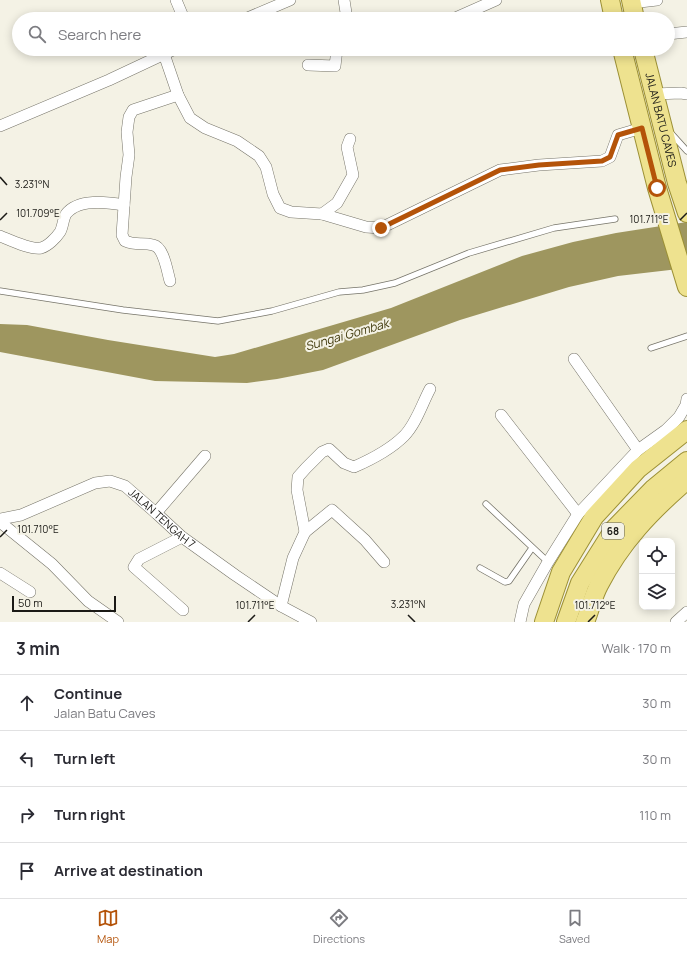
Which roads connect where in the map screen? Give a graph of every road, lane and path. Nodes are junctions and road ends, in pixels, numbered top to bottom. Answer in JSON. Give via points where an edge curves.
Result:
{"nodes":[{"id":1,"x":176,"y":0,"type":"edge"},
{"id":2,"x":290,"y":0,"type":"edge"},
{"id":3,"x":344,"y":0,"type":"edge"},
{"id":4,"x":496,"y":0,"type":"edge"},
{"id":5,"x":610,"y":0,"type":"edge"},
{"id":6,"x":657,"y":0,"type":"edge"},
{"id":7,"x":632,"y":7,"type":"edge"},
{"id":8,"x":181,"y":12,"type":"edge"},
{"id":9,"x":262,"y":12,"type":"edge"},
{"id":10,"x":347,"y":12,"type":"edge"},
{"id":11,"x":469,"y":12,"type":"edge"},
{"id":12,"x":613,"y":12,"type":"edge"},
{"id":13,"x":687,"y":32,"type":"edge"},
{"id":14,"x":675,"y":33,"type":"edge"},
{"id":15,"x":160,"y":56,"type":"edge"},
{"id":16,"x":165,"y":56,"type":"edge"},
{"id":17,"x":336,"y":56,"type":"edge"},
{"id":18,"x":624,"y":56,"type":"edge"},
{"id":19,"x":645,"y":56,"type":"edge"},
{"id":20,"x":308,"y":65,"type":"dead end"},
{"id":21,"x":654,"y":94,"type":"junction"},
{"id":22,"x":687,"y":94,"type":"edge"},
{"id":23,"x":178,"y":96,"type":"junction"},
{"id":24,"x":662,"y":123,"type":"junction"},
{"id":25,"x":0,"y":126,"type":"edge"},
{"id":26,"x":642,"y":128,"type":"junction"},
{"id":27,"x":350,"y":139,"type":"dead end"},
{"id":28,"x":687,"y":151,"type":"edge"},
{"id":29,"x":124,"y":205,"type":"junction"},
{"id":30,"x":687,"y":213,"type":"edge"},
{"id":31,"x":322,"y":214,"type":"junction"},
{"id":32,"x":615,"y":219,"type":"dead end"},
{"id":33,"x":0,"y":236,"type":"edge"},
{"id":34,"x":170,"y":281,"type":"dead end"},
{"id":35,"x":687,"y":287,"type":"edge"},
{"id":36,"x":0,"y":291,"type":"edge"},
{"id":37,"x":687,"y":336,"type":"edge"},
{"id":38,"x":651,"y":348,"type":"dead end"},
{"id":39,"x":574,"y":358,"type":"dead end"},
{"id":40,"x":430,"y":389,"type":"dead end"},
{"id":41,"x":687,"y":399,"type":"edge"},
{"id":42,"x":501,"y":415,"type":"dead end"},
{"id":43,"x":687,"y":430,"type":"edge"},
{"id":44,"x":638,"y":450,"type":"junction"},
{"id":45,"x":205,"y":456,"type":"dead end"},
{"id":46,"x":687,"y":461,"type":"edge"},
{"id":47,"x":687,"y":480,"type":"edge"},
{"id":48,"x":486,"y":504,"type":"dead end"},
{"id":49,"x":156,"y":513,"type":"junction"},
{"id":50,"x":578,"y":514,"type":"junction"},
{"id":51,"x":0,"y":520,"type":"edge"},
{"id":52,"x":305,"y":532,"type":"junction"},
{"id":53,"x":182,"y":537,"type":"junction"},
{"id":54,"x":532,"y":548,"type":"junction"},
{"id":55,"x":384,"y":562,"type":"dead end"},
{"id":56,"x":548,"y":562,"type":"junction"},
{"id":57,"x":480,"y":568,"type":"dead end"},
{"id":58,"x":0,"y":573,"type":"edge"},
{"id":59,"x":30,"y":592,"type":"dead end"},
{"id":60,"x":281,"y":606,"type":"junction"},
{"id":61,"x":183,"y":610,"type":"dead end"},
{"id":62,"x":687,"y":612,"type":"edge"},
{"id":63,"x":118,"y":622,"type":"edge"},
{"id":64,"x":311,"y":622,"type":"edge"},
{"id":65,"x":520,"y":622,"type":"edge"},
{"id":66,"x":544,"y":622,"type":"edge"},
{"id":67,"x":566,"y":622,"type":"edge"},
{"id":68,"x":585,"y":622,"type":"edge"},
{"id":69,"x":676,"y":622,"type":"edge"}],
"edges":[{"from":1,"to":8,"type":"street"},
{"from":2,"to":9,"type":"street"},
{"from":3,"to":10,"type":"street"},
{"from":4,"to":11,"type":"street"},
{"from":5,"to":12,"type":"main road"},
{"from":6,"to":7,"type":"street"},
{"from":13,"to":14,"type":"street"},
{"from":15,"to":25,"type":"street"},
{"from":16,"to":23,"type":"street"},
{"from":17,"to":20,"type":"street","via":[[335,66]]},
{"from":18,"to":26,"type":"main road","name":"JALAN BATU CAVES"},
{"from":19,"to":21,"type":"main road","name":"JALAN BATU CAVES"},
{"from":21,"to":22,"type":"street"},
{"from":21,"to":24,"type":"main road","name":"JALAN BATU CAVES"},
{"from":23,"to":29,"type":"street","via":[[134,110],[129,117],[129,155]]},
{"from":23,"to":31,"type":"street","via":[[190,118],[237,141],[259,156],[280,208],[291,212]]},
{"from":24,"to":28,"type":"lane"},
{"from":24,"to":30,"type":"main road","name":"JALAN BATU CAVES"},
{"from":26,"to":31,"type":"street","via":[[618,135],[610,157],[602,161],[500,170],[381,228],[366,227]]},
{"from":26,"to":35,"type":"main road","name":"JALAN BATU CAVES"},
{"from":27,"to":31,"type":"street","via":[[347,147],[353,175],[337,203]]},
{"from":29,"to":33,"type":"street","via":[[76,205],[66,214],[60,232],[41,248],[30,247]]},
{"from":29,"to":34,"type":"street","via":[[122,235],[125,241],[158,247]]},
{"from":32,"to":36,"type":"lane","via":[[554,228],[469,253],[395,283],[339,292],[272,311],[218,321],[123,310]]},
{"from":37,"to":38,"type":"lane"},
{"from":39,"to":44,"type":"street"},
{"from":40,"to":52,"type":"street","via":[[404,436],[387,448],[354,467],[344,463],[329,449],[322,452],[298,477],[297,490]]},
{"from":41,"to":44,"type":"street","via":[[679,417]]},
{"from":42,"to":50,"type":"street"},
{"from":43,"to":66,"type":"main road","via":[[638,470],[594,517],[561,572]]},
{"from":44,"to":50,"type":"street"},
{"from":45,"to":49,"type":"street"},
{"from":46,"to":67,"type":"main road","number":"68","via":[[653,489],[614,529],[580,583]]},
{"from":47,"to":68,"type":"main road","number":"68","via":[[627,539],[599,585]]},
{"from":48,"to":54,"type":"lane"},
{"from":49,"to":51,"type":"street","name":"JALAN TENGAH 7","via":[[125,486],[110,481],[95,483],[21,515]]},
{"from":49,"to":53,"type":"street","name":"JALAN TENGAH 7"},
{"from":50,"to":56,"type":"street"},
{"from":51,"to":63,"type":"street","via":[[52,564],[88,601]]},
{"from":52,"to":55,"type":"street","via":[[332,510],[365,540]]},
{"from":52,"to":60,"type":"street","via":[[293,558]]},
{"from":53,"to":60,"type":"street","name":"JALAN TENGAH 7"},
{"from":53,"to":61,"type":"street","via":[[139,559],[134,568]]},
{"from":54,"to":56,"type":"lane"},
{"from":54,"to":57,"type":"lane","via":[[505,582]]},
{"from":56,"to":65,"type":"street","via":[[524,604]]},
{"from":58,"to":59,"type":"street"},
{"from":60,"to":64,"type":"street","name":"JALAN TENGAH 7"},
{"from":62,"to":69,"type":"street"}]}
